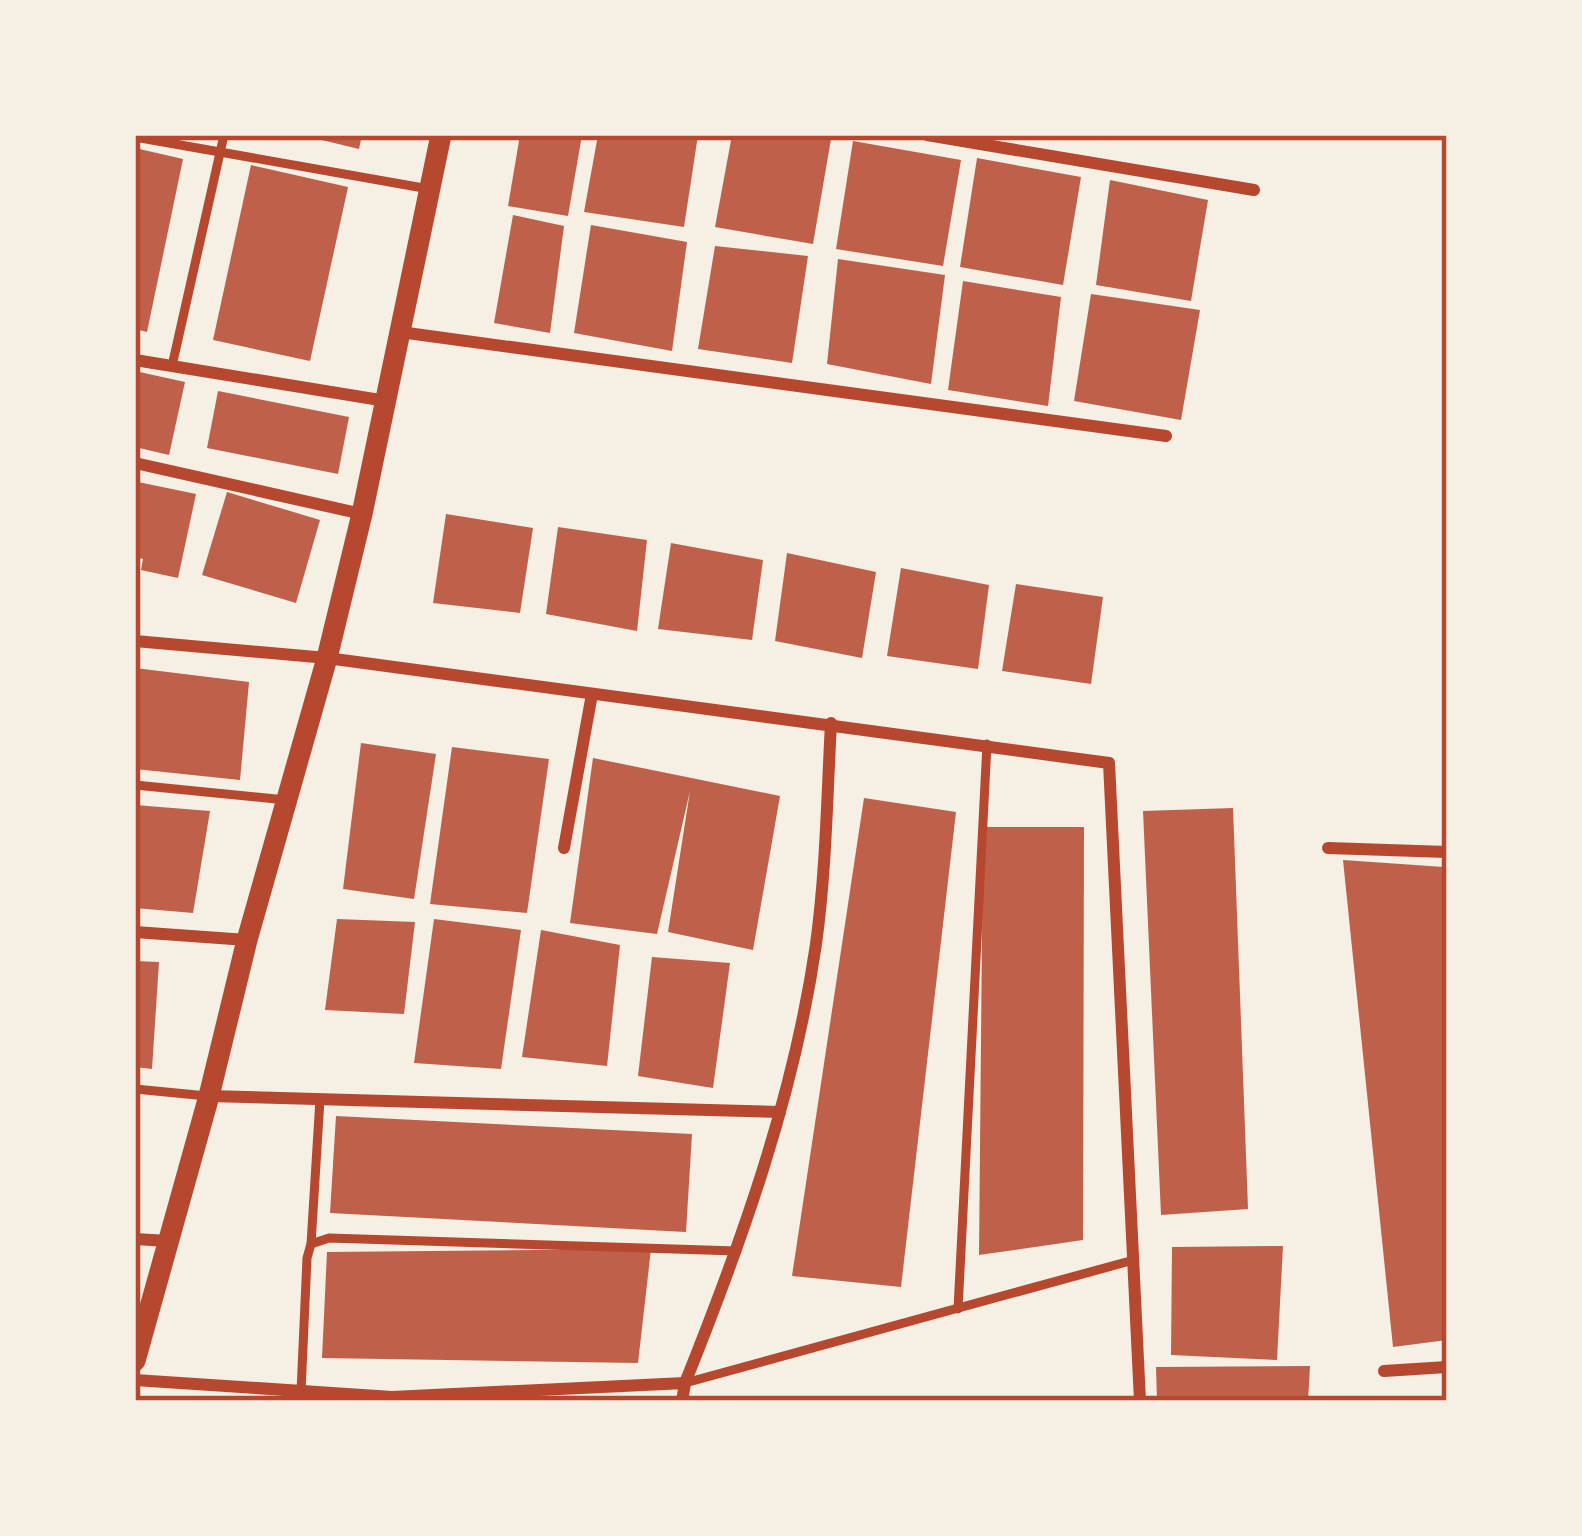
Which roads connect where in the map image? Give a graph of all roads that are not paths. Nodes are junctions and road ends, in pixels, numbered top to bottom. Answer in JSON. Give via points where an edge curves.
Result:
{"nodes":[{"id":1,"x":224,"y":135,"type":"edge"},
{"id":2,"x":441,"y":135,"type":"edge"},
{"id":3,"x":927,"y":135,"type":"edge"},
{"id":4,"x":135,"y":137,"type":"edge"},
{"id":5,"x":220,"y":152,"type":"junction"},
{"id":6,"x":429,"y":189,"type":"junction"},
{"id":7,"x":1254,"y":190,"type":"dead end"},
{"id":8,"x":400,"y":332,"type":"junction"},
{"id":9,"x":135,"y":360,"type":"edge"},
{"id":10,"x":172,"y":366,"type":"junction"},
{"id":11,"x":386,"y":401,"type":"junction"},
{"id":12,"x":1166,"y":436,"type":"dead end"},
{"id":13,"x":135,"y":464,"type":"edge"},
{"id":14,"x":362,"y":514,"type":"junction"},
{"id":15,"x":135,"y":641,"type":"edge"},
{"id":16,"x":327,"y":658,"type":"junction"},
{"id":17,"x":592,"y":694,"type":"junction"},
{"id":18,"x":831,"y":723,"type":"junction"},
{"id":19,"x":987,"y":744,"type":"junction"},
{"id":20,"x":135,"y":785,"type":"edge"},
{"id":21,"x":286,"y":800,"type":"junction"},
{"id":22,"x":563,"y":848,"type":"dead end"},
{"id":23,"x":1328,"y":848,"type":"dead end"},
{"id":24,"x":1447,"y":852,"type":"edge"},
{"id":25,"x":135,"y":932,"type":"edge"},
{"id":26,"x":247,"y":940,"type":"junction"},
{"id":27,"x":135,"y":1089,"type":"edge"},
{"id":28,"x":209,"y":1096,"type":"junction"},
{"id":29,"x":320,"y":1099,"type":"junction"},
{"id":30,"x":780,"y":1112,"type":"junction"},
{"id":31,"x":135,"y":1239,"type":"edge"},
{"id":32,"x":168,"y":1241,"type":"junction"},
{"id":33,"x":311,"y":1244,"type":"junction"},
{"id":34,"x":737,"y":1251,"type":"junction"},
{"id":35,"x":1130,"y":1262,"type":"junction"},
{"id":36,"x":958,"y":1309,"type":"junction"},
{"id":37,"x":135,"y":1361,"type":"edge"},
{"id":38,"x":1447,"y":1367,"type":"edge"},
{"id":39,"x":1384,"y":1371,"type":"dead end"},
{"id":40,"x":135,"y":1380,"type":"edge"},
{"id":41,"x":685,"y":1383,"type":"junction"},
{"id":42,"x":301,"y":1392,"type":"junction"},
{"id":43,"x":392,"y":1399,"type":"edge"},
{"id":44,"x":682,"y":1401,"type":"edge"},
{"id":45,"x":1140,"y":1401,"type":"edge"}],
"edges":[{"from":1,"to":5,"type":"lane"},
{"from":2,"to":6,"type":"street"},
{"from":3,"to":7,"type":"street"},
{"from":4,"to":5,"type":"lane"},
{"from":5,"to":6,"type":"lane"},
{"from":5,"to":10,"type":"lane"},
{"from":6,"to":8,"type":"street"},
{"from":8,"to":11,"type":"street"},
{"from":8,"to":12,"type":"street"},
{"from":9,"to":10,"type":"street"},
{"from":10,"to":11,"type":"street"},
{"from":11,"to":14,"type":"street"},
{"from":13,"to":14,"type":"street"},
{"from":14,"to":16,"type":"street"},
{"from":15,"to":16,"type":"street"},
{"from":16,"to":17,"type":"street"},
{"from":16,"to":21,"type":"street"},
{"from":17,"to":18,"type":"street"},
{"from":17,"to":22,"type":"street"},
{"from":18,"to":19,"type":"street"},
{"from":18,"to":30,"type":"street","via":[[817,940]]},
{"from":19,"to":35,"type":"street","via":[[1109,763]]},
{"from":19,"to":36,"type":"lane"},
{"from":20,"to":21,"type":"lane"},
{"from":21,"to":26,"type":"street"},
{"from":23,"to":24,"type":"street"},
{"from":25,"to":26,"type":"street"},
{"from":26,"to":28,"type":"street"},
{"from":27,"to":28,"type":"lane"},
{"from":28,"to":29,"type":"street"},
{"from":28,"to":32,"type":"street"},
{"from":29,"to":30,"type":"street"},
{"from":29,"to":33,"type":"lane"},
{"from":30,"to":34,"type":"street"},
{"from":31,"to":32,"type":"street"},
{"from":32,"to":37,"type":"street"},
{"from":33,"to":34,"type":"lane","via":[[329,1238]]},
{"from":33,"to":42,"type":"lane"},
{"from":34,"to":41,"type":"street"},
{"from":35,"to":36,"type":"lane"},
{"from":35,"to":45,"type":"street"},
{"from":36,"to":41,"type":"lane"},
{"from":38,"to":39,"type":"street"},
{"from":40,"to":42,"type":"street"},
{"from":41,"to":43,"type":"street"},
{"from":41,"to":44,"type":"street"},
{"from":42,"to":43,"type":"street"}]}
